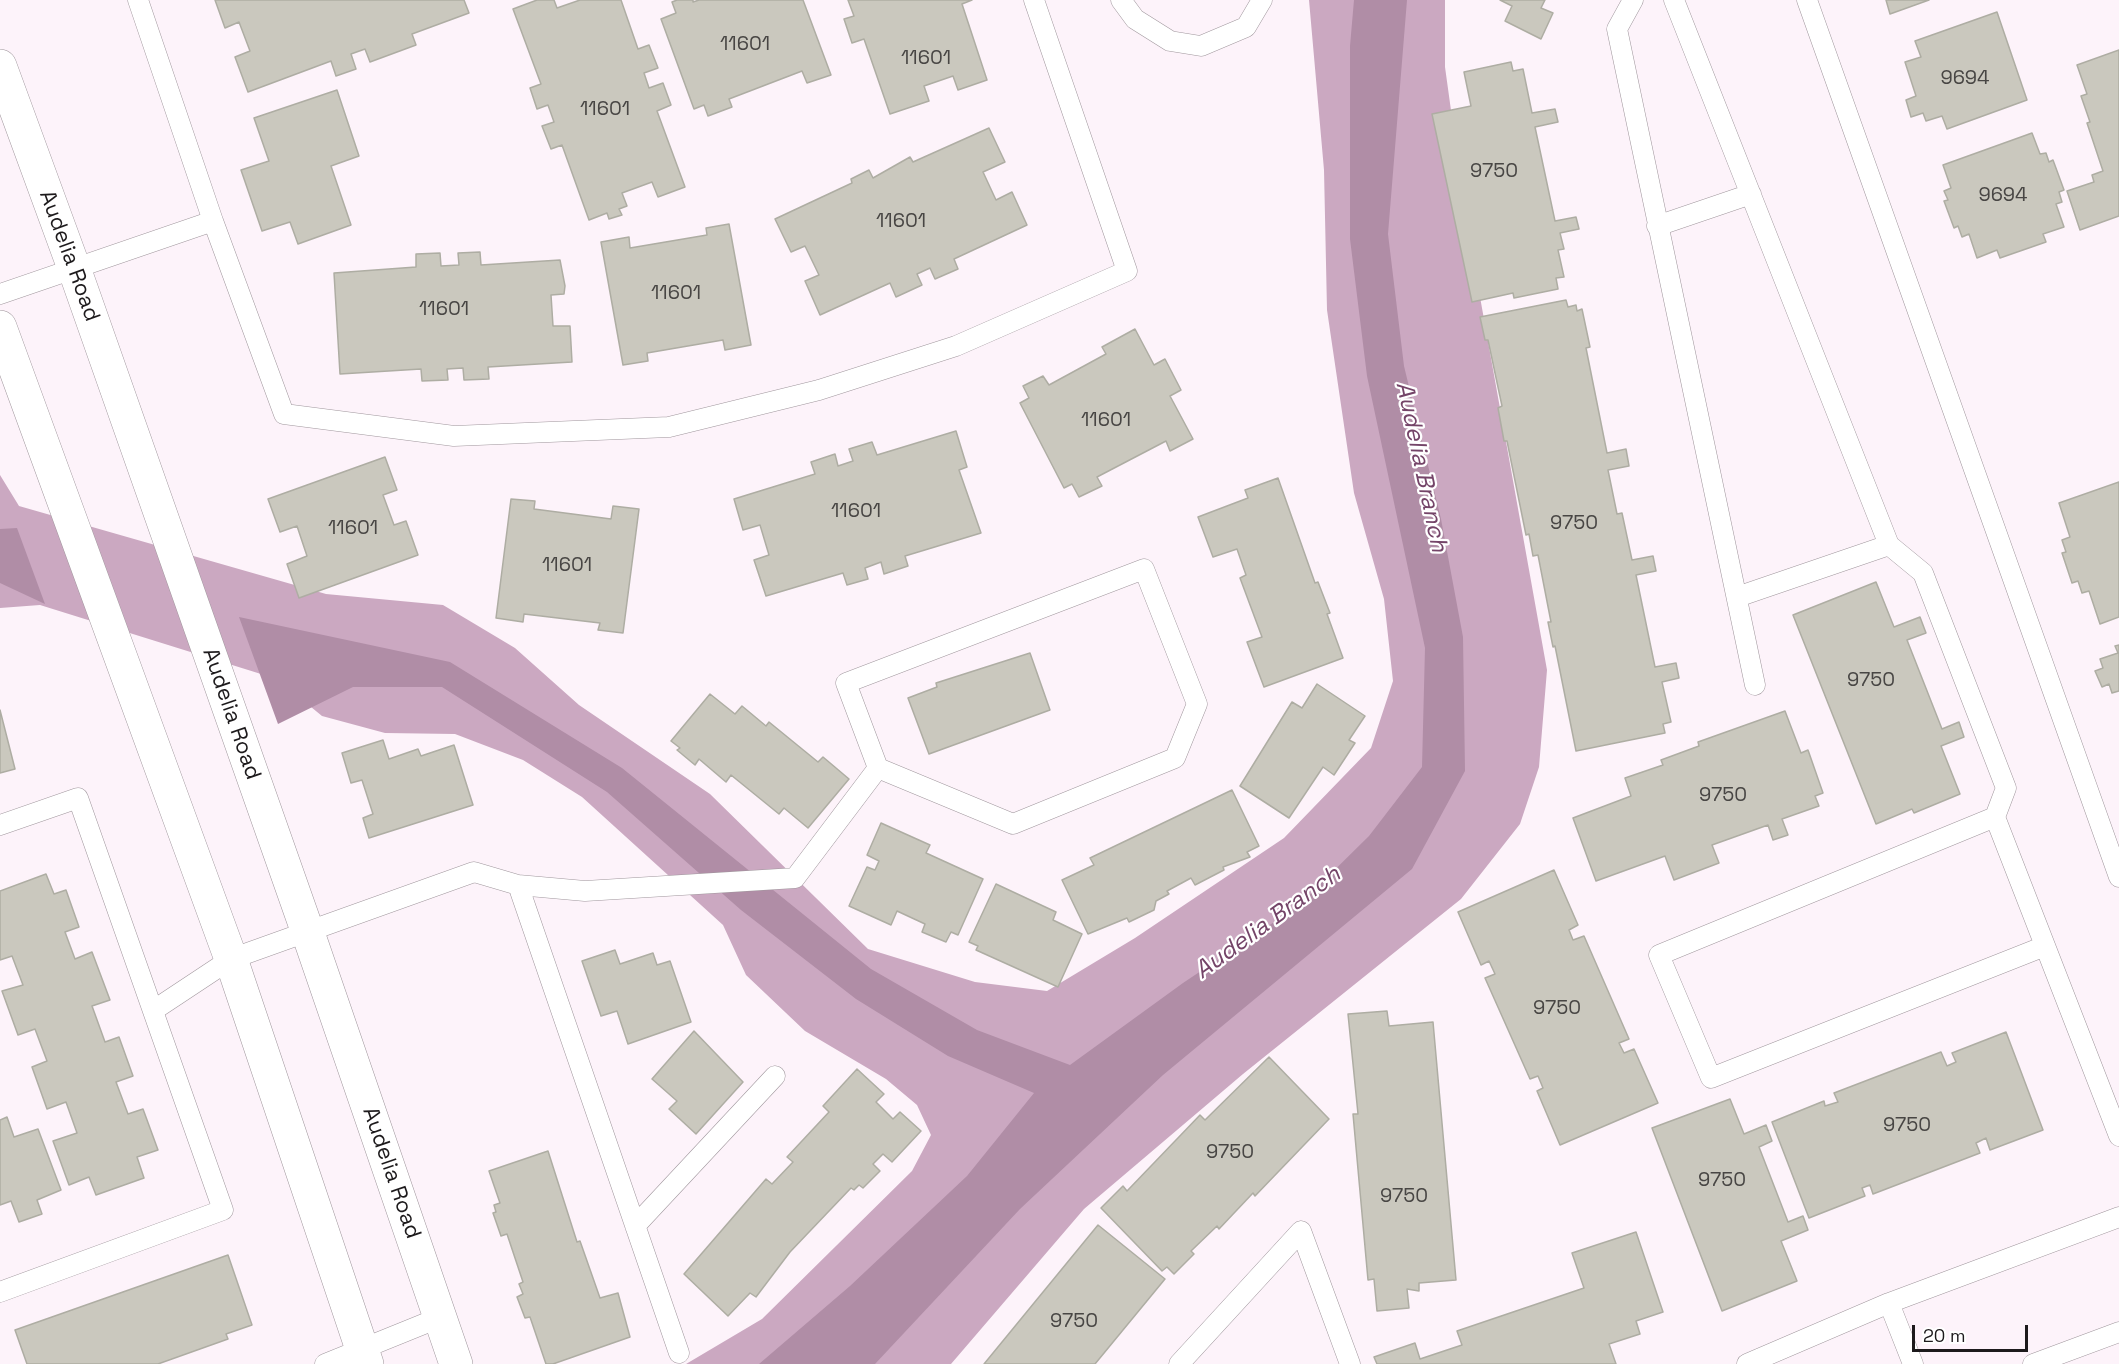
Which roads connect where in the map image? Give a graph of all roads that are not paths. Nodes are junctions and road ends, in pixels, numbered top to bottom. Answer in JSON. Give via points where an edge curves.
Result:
{"nodes":[{"id":1,"x":138,"y":0,"type":"edge"},
{"id":2,"x":1034,"y":0,"type":"edge"},
{"id":3,"x":1121,"y":0,"type":"edge"},
{"id":4,"x":1262,"y":0,"type":"edge"},
{"id":5,"x":1633,"y":0,"type":"edge"},
{"id":6,"x":1674,"y":0,"type":"edge"},
{"id":7,"x":1807,"y":0,"type":"edge"},
{"id":8,"x":0,"y":66,"type":"edge"},
{"id":9,"x":1751,"y":194,"type":"junction"},
{"id":10,"x":213,"y":221,"type":"junction"},
{"id":11,"x":1657,"y":226,"type":"junction"},
{"id":12,"x":74,"y":268,"type":"junction"},
{"id":13,"x":0,"y":294,"type":"edge"},
{"id":14,"x":0,"y":327,"type":"edge"},
{"id":15,"x":1889,"y":545,"type":"junction"},
{"id":16,"x":1737,"y":597,"type":"junction"},
{"id":17,"x":1755,"y":685,"type":"dead end"},
{"id":18,"x":878,"y":768,"type":"junction"},
{"id":19,"x":1995,"y":816,"type":"junction"},
{"id":20,"x":0,"y":825,"type":"edge"},
{"id":21,"x":2119,"y":877,"type":"edge"},
{"id":22,"x":518,"y":885,"type":"junction"},
{"id":23,"x":307,"y":930,"type":"junction"},
{"id":24,"x":2045,"y":946,"type":"junction"},
{"id":25,"x":231,"y":958,"type":"junction"},
{"id":26,"x":154,"y":1010,"type":"junction"},
{"id":27,"x":775,"y":1076,"type":"dead end"},
{"id":28,"x":2119,"y":1136,"type":"edge"},
{"id":29,"x":2119,"y":1217,"type":"edge"},
{"id":30,"x":635,"y":1226,"type":"junction"},
{"id":31,"x":0,"y":1292,"type":"edge"},
{"id":32,"x":1889,"y":1303,"type":"junction"},
{"id":33,"x":441,"y":1317,"type":"junction"},
{"id":34,"x":2119,"y":1332,"type":"edge"},
{"id":35,"x":679,"y":1353,"type":"dead end"},
{"id":36,"x":365,"y":1357,"type":"edge"},
{"id":37,"x":325,"y":1364,"type":"edge"},
{"id":38,"x":456,"y":1364,"type":"edge"},
{"id":39,"x":1179,"y":1364,"type":"edge"},
{"id":40,"x":1350,"y":1364,"type":"edge"},
{"id":41,"x":1747,"y":1364,"type":"edge"},
{"id":42,"x":1913,"y":1364,"type":"edge"},
{"id":43,"x":2033,"y":1364,"type":"edge"}],
"edges":[{"from":1,"to":10,"type":"lane"},
{"from":2,"to":10,"type":"lane","via":[[1127,271],[956,346],[819,390],[669,427],[454,436],[284,414]]},
{"from":3,"to":4,"type":"lane","via":[[1134,19],[1170,41],[1201,46],[1246,27]]},
{"from":5,"to":11,"type":"lane","via":[[1617,29]]},
{"from":6,"to":9,"type":"lane"},
{"from":7,"to":21,"type":"lane"},
{"from":8,"to":12,"type":"main road","name":"Audelia Road"},
{"from":9,"to":11,"type":"lane"},
{"from":9,"to":15,"type":"lane"},
{"from":10,"to":12,"type":"lane"},
{"from":11,"to":16,"type":"lane"},
{"from":12,"to":13,"type":"lane"},
{"from":12,"to":23,"type":"main road","name":"Audelia Road"},
{"from":14,"to":25,"type":"main road"},
{"from":15,"to":16,"type":"lane"},
{"from":15,"to":19,"type":"lane","via":[[1923,573],[2006,788]]},
{"from":16,"to":17,"type":"lane"},
{"from":18,"to":18,"type":"lane","via":[[1013,824],[1175,758],[1197,704],[1144,569],[846,683]]},
{"from":18,"to":22,"type":"lane","via":[[795,878],[585,891]]},
{"from":19,"to":24,"type":"lane"},
{"from":19,"to":24,"type":"lane","via":[[1659,955],[1711,1078]]},
{"from":20,"to":26,"type":"lane","via":[[78,798]]},
{"from":22,"to":23,"type":"lane","via":[[474,872]]},
{"from":22,"to":30,"type":"lane"},
{"from":23,"to":25,"type":"lane"},
{"from":23,"to":33,"type":"main road","name":"Audelia Road"},
{"from":24,"to":28,"type":"lane"},
{"from":25,"to":26,"type":"lane"},
{"from":25,"to":36,"type":"main road"},
{"from":26,"to":31,"type":"lane","via":[[224,1210]]},
{"from":27,"to":30,"type":"lane"},
{"from":29,"to":32,"type":"lane"},
{"from":30,"to":35,"type":"lane"},
{"from":32,"to":41,"type":"lane"},
{"from":32,"to":42,"type":"lane"},
{"from":33,"to":36,"type":"lane"},
{"from":33,"to":38,"type":"main road","name":"Audelia Road"},
{"from":34,"to":43,"type":"lane"},
{"from":36,"to":37,"type":"lane"},
{"from":39,"to":40,"type":"lane","via":[[1301,1231]]}]}
